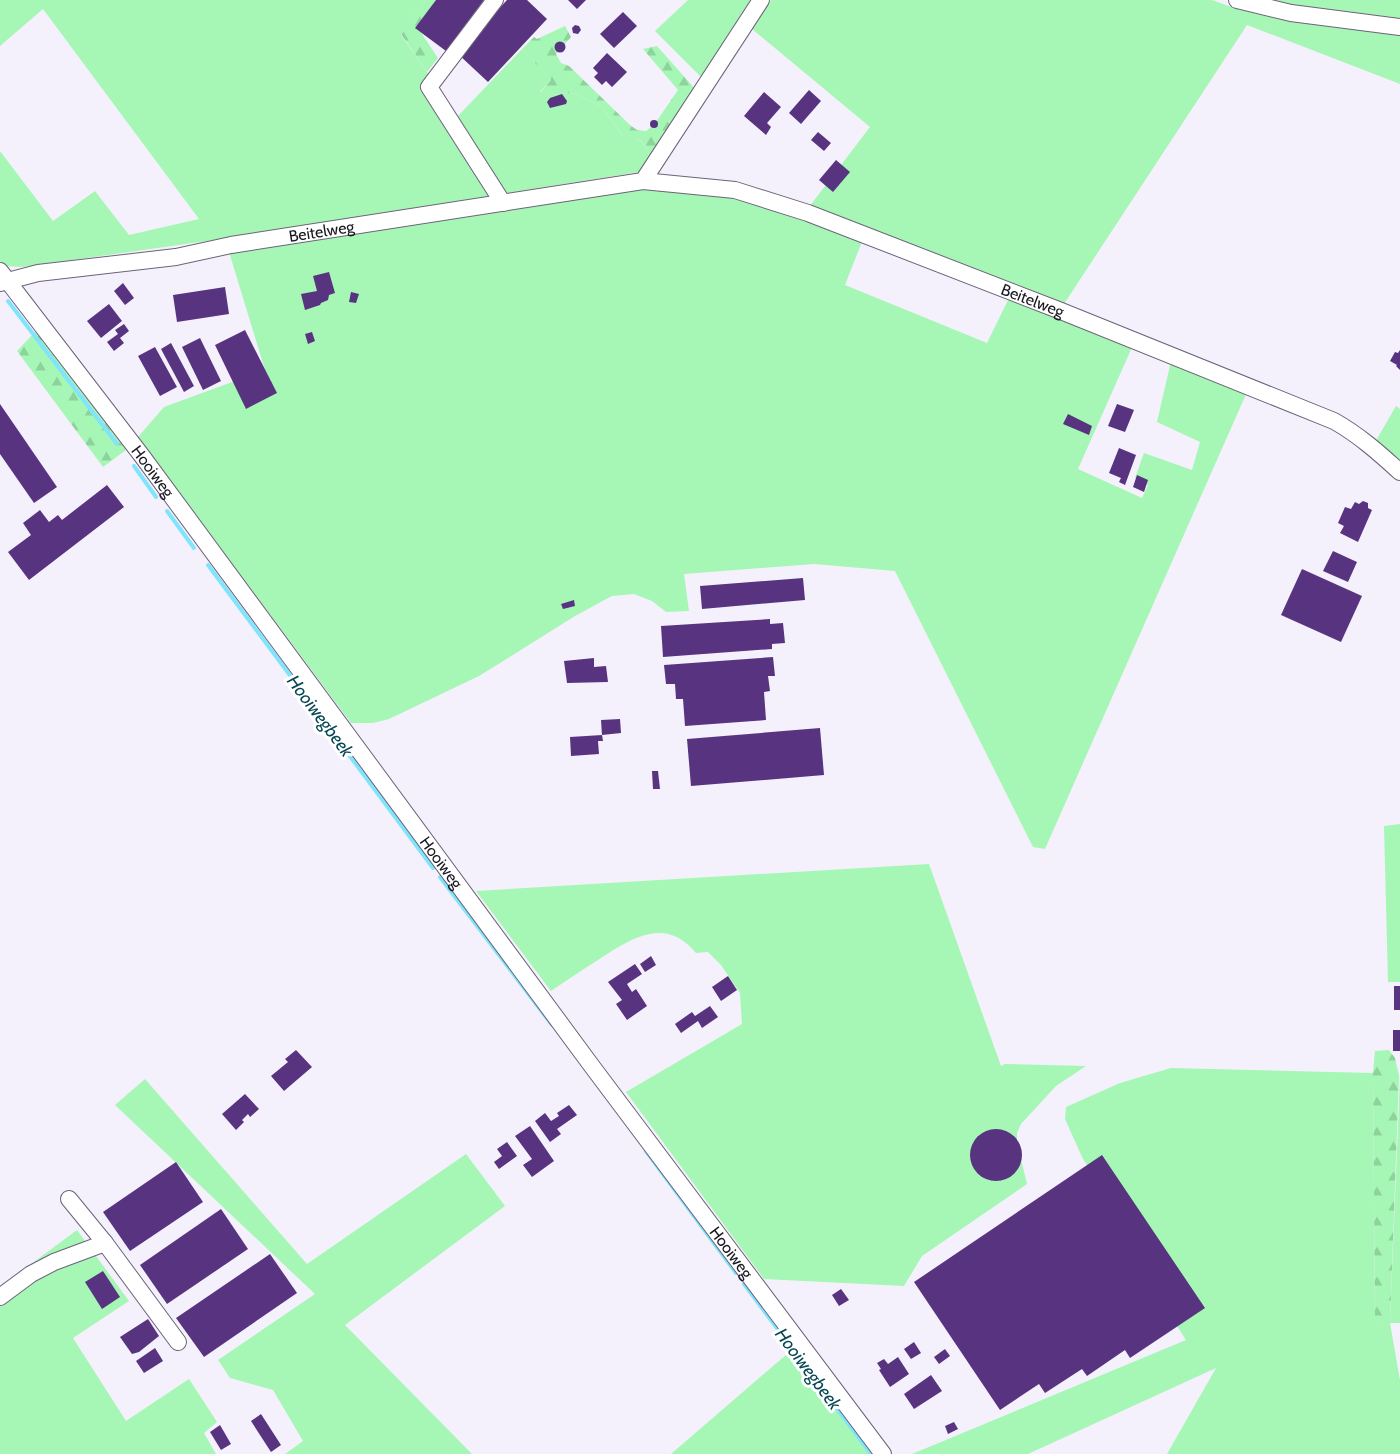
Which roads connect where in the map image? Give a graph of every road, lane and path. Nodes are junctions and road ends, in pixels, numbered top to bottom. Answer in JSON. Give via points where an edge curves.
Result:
{"nodes":[{"id":1,"x":495,"y":0,"type":"edge"},
{"id":2,"x":761,"y":0,"type":"edge"},
{"id":3,"x":1237,"y":0,"type":"edge"},
{"id":4,"x":1400,"y":27,"type":"edge"},
{"id":5,"x":643,"y":181,"type":"junction"},
{"id":6,"x":503,"y":203,"type":"junction"},
{"id":7,"x":2,"y":278,"type":"edge"},
{"id":8,"x":1400,"y":472,"type":"edge"},
{"id":9,"x":69,"y":1199,"type":"dead end"},
{"id":10,"x":105,"y":1243,"type":"junction"},
{"id":11,"x":0,"y":1297,"type":"edge"},
{"id":12,"x":178,"y":1342,"type":"dead end"},
{"id":13,"x":883,"y":1454,"type":"edge"}],
"edges":[{"from":1,"to":6,"type":"street","via":[[429,87]]},
{"from":2,"to":5,"type":"street"},
{"from":3,"to":4,"type":"street","via":[[1291,13]]},
{"from":5,"to":6,"type":"street","name":"Beitelweg"},
{"from":5,"to":8,"type":"street","name":"Beitelweg","via":[[735,190],[819,217],[1334,421]]},
{"from":6,"to":7,"type":"street","name":"Beitelweg","via":[[176,257]]},
{"from":7,"to":13,"type":"street","name":"Hooiweg","via":[[142,456]]},
{"from":9,"to":10,"type":"street"},
{"from":10,"to":11,"type":"street","via":[[54,1262]]},
{"from":10,"to":12,"type":"street"}]}
